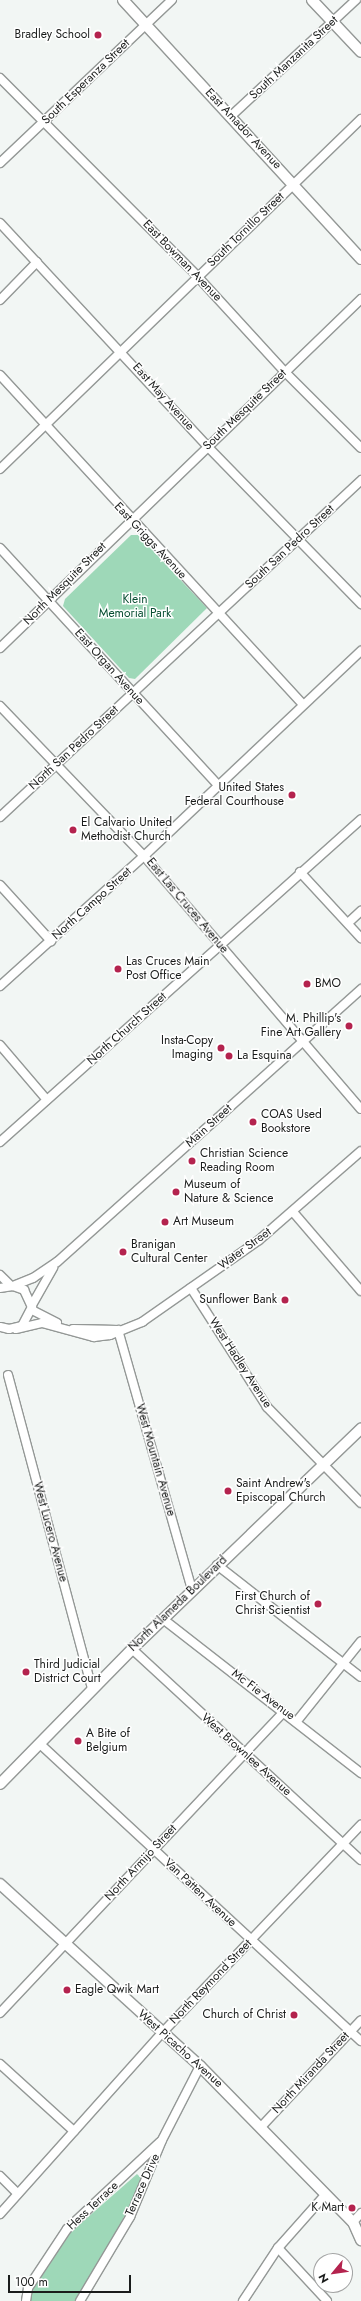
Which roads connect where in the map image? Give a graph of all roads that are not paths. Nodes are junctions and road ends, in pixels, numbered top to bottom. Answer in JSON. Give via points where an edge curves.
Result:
{"nodes":[{"id":1,"x":123,"y":0,"type":"edge"},
{"id":2,"x":172,"y":0,"type":"edge"},
{"id":3,"x":312,"y":0,"type":"edge"},
{"id":4,"x":356,"y":0,"type":"edge"},
{"id":5,"x":333,"y":22,"type":"junction"},
{"id":6,"x":145,"y":25,"type":"junction"},
{"id":7,"x":361,"y":52,"type":"edge"},
{"id":8,"x":0,"y":78,"type":"edge"},
{"id":9,"x":231,"y":116,"type":"junction"},
{"id":10,"x":361,"y":119,"type":"edge"},
{"id":11,"x":46,"y":122,"type":"junction"},
{"id":12,"x":0,"y":164,"type":"edge"},
{"id":13,"x":294,"y":184,"type":"junction"},
{"id":14,"x":0,"y":224,"type":"edge"},
{"id":15,"x":361,"y":259,"type":"edge"},
{"id":16,"x":37,"y":262,"type":"junction"},
{"id":17,"x":198,"y":276,"type":"junction"},
{"id":18,"x":361,"y":299,"type":"edge"},
{"id":19,"x":0,"y":300,"type":"edge"},
{"id":20,"x":122,"y":352,"type":"junction"},
{"id":21,"x":285,"y":372,"type":"junction"},
{"id":22,"x":0,"y":375,"type":"edge"},
{"id":23,"x":46,"y":426,"type":"junction"},
{"id":24,"x":207,"y":446,"type":"junction"},
{"id":25,"x":361,"y":448,"type":"edge"},
{"id":26,"x":0,"y":469,"type":"edge"},
{"id":27,"x":361,"y":480,"type":"edge"},
{"id":28,"x":130,"y":520,"type":"junction"},
{"id":29,"x":298,"y":539,"type":"junction"},
{"id":30,"x":0,"y":548,"type":"edge"},
{"id":31,"x":49,"y":601,"type":"junction"},
{"id":32,"x":361,"y":604,"type":"edge"},
{"id":33,"x":218,"y":613,"type":"junction"},
{"id":34,"x":0,"y":648,"type":"edge"},
{"id":35,"x":361,"y":651,"type":"edge"},
{"id":36,"x":133,"y":693,"type":"junction"},
{"id":37,"x":303,"y":704,"type":"junction"},
{"id":38,"x":0,"y":706,"type":"edge"},
{"id":39,"x":55,"y":765,"type":"junction"},
{"id":40,"x":218,"y":785,"type":"junction"},
{"id":41,"x":0,"y":817,"type":"edge"},
{"id":42,"x":361,"y":819,"type":"edge"},
{"id":43,"x":144,"y":856,"type":"junction"},
{"id":44,"x":300,"y":872,"type":"junction"},
{"id":45,"x":0,"y":884,"type":"edge"},
{"id":46,"x":361,"y":911,"type":"edge"},
{"id":47,"x":348,"y":923,"type":"junction"},
{"id":48,"x":361,"y":938,"type":"edge"},
{"id":49,"x":51,"y":941,"type":"junction"},
{"id":50,"x":220,"y":945,"type":"junction"},
{"id":51,"x":0,"y":986,"type":"edge"},
{"id":52,"x":361,"y":989,"type":"edge"},
{"id":53,"x":302,"y":1041,"type":"junction"},
{"id":54,"x":0,"y":1045,"type":"edge"},
{"id":55,"x":47,"y":1100,"type":"junction"},
{"id":56,"x":361,"y":1109,"type":"edge"},
{"id":57,"x":0,"y":1142,"type":"edge"},
{"id":58,"x":361,"y":1152,"type":"edge"},
{"id":59,"x":293,"y":1212,"type":"junction"},
{"id":60,"x":57,"y":1262,"type":"junction"},
{"id":61,"x":0,"y":1275,"type":"edge"},
{"id":62,"x":11,"y":1285,"type":"junction"},
{"id":63,"x":0,"y":1288,"type":"edge"},
{"id":64,"x":190,"y":1288,"type":"junction"},
{"id":65,"x":361,"y":1291,"type":"edge"},
{"id":66,"x":32,"y":1307,"type":"junction"},
{"id":67,"x":0,"y":1326,"type":"edge"},
{"id":68,"x":13,"y":1329,"type":"junction"},
{"id":69,"x":118,"y":1330,"type":"junction"},
{"id":70,"x":0,"y":1334,"type":"edge"},
{"id":71,"x":8,"y":1375,"type":"dead end"},
{"id":72,"x":361,"y":1429,"type":"edge"},
{"id":73,"x":323,"y":1464,"type":"junction"},
{"id":74,"x":361,"y":1503,"type":"edge"},
{"id":75,"x":217,"y":1565,"type":"junction"},
{"id":76,"x":192,"y":1590,"type":"junction"},
{"id":77,"x":163,"y":1619,"type":"junction"},
{"id":78,"x":361,"y":1641,"type":"edge"},
{"id":79,"x":132,"y":1649,"type":"junction"},
{"id":80,"x":343,"y":1664,"type":"junction"},
{"id":81,"x":361,"y":1677,"type":"edge"},
{"id":82,"x":92,"y":1689,"type":"junction"},
{"id":83,"x":283,"y":1713,"type":"junction"},
{"id":84,"x":297,"y":1721,"type":"junction"},
{"id":85,"x":40,"y":1744,"type":"junction"},
{"id":86,"x":243,"y":1754,"type":"junction"},
{"id":87,"x":361,"y":1773,"type":"edge"},
{"id":88,"x":0,"y":1784,"type":"edge"},
{"id":89,"x":361,"y":1826,"type":"edge"},
{"id":90,"x":343,"y":1842,"type":"junction"},
{"id":91,"x":153,"y":1850,"type":"junction"},
{"id":92,"x":361,"y":1860,"type":"edge"},
{"id":93,"x":0,"y":1884,"type":"edge"},
{"id":94,"x":251,"y":1940,"type":"junction"},
{"id":95,"x":64,"y":1944,"type":"junction"},
{"id":96,"x":0,"y":2014,"type":"edge"},
{"id":97,"x":361,"y":2020,"type":"edge"},
{"id":98,"x":350,"y":2031,"type":"junction"},
{"id":99,"x":162,"y":2033,"type":"junction"},
{"id":100,"x":361,"y":2041,"type":"edge"},
{"id":101,"x":0,"y":2064,"type":"edge"},
{"id":102,"x":200,"y":2066,"type":"junction"},
{"id":103,"x":261,"y":2127,"type":"junction"},
{"id":104,"x":74,"y":2131,"type":"junction"},
{"id":105,"x":162,"y":2140,"type":"junction"},
{"id":106,"x":0,"y":2176,"type":"edge"},
{"id":107,"x":18,"y":2194,"type":"junction"},
{"id":108,"x":326,"y":2194,"type":"junction"},
{"id":109,"x":0,"y":2214,"type":"edge"},
{"id":110,"x":361,"y":2214,"type":"edge"},
{"id":111,"x":357,"y":2224,"type":"edge"},
{"id":112,"x":361,"y":2240,"type":"edge"},
{"id":113,"x":278,"y":2248,"type":"junction"},
{"id":114,"x":26,"y":2301,"type":"edge"},
{"id":115,"x":80,"y":2301,"type":"edge"},
{"id":116,"x":243,"y":2301,"type":"edge"},
{"id":117,"x":327,"y":2301,"type":"edge"}],
"edges":[{"from":1,"to":6,"type":"main road","name":"East Amador Avenue"},
{"from":2,"to":6,"type":"street","name":"South Esperanza Street"},
{"from":3,"to":5,"type":"main road"},
{"from":4,"to":5,"type":"street","name":"South Manzanita Street"},
{"from":5,"to":7,"type":"main road"},
{"from":5,"to":9,"type":"street","name":"South Manzanita Street"},
{"from":6,"to":9,"type":"main road","name":"East Amador Avenue"},
{"from":6,"to":11,"type":"street","name":"South Esperanza Street"},
{"from":8,"to":11,"type":"street","name":"East Bowman Avenue"},
{"from":9,"to":13,"type":"main road","name":"East Amador Avenue"},
{"from":10,"to":13,"type":"street","name":"South Tornillo Street"},
{"from":11,"to":12,"type":"street","name":"South Esperanza Street"},
{"from":11,"to":17,"type":"street","name":"East Bowman Avenue"},
{"from":13,"to":15,"type":"main road","name":"East Amador Avenue"},
{"from":13,"to":17,"type":"street","name":"South Tornillo Street"},
{"from":14,"to":16,"type":"street","name":"East May Avenue"},
{"from":16,"to":19,"type":"street"},
{"from":16,"to":20,"type":"street","name":"East May Avenue"},
{"from":17,"to":20,"type":"street","name":"South Tornillo Street"},
{"from":17,"to":21,"type":"street","name":"East Bowman Avenue"},
{"from":18,"to":21,"type":"street","name":"South Mesquite Street"},
{"from":20,"to":23,"type":"street","name":"South Tornillo Street"},
{"from":20,"to":24,"type":"street","name":"East May Avenue"},
{"from":21,"to":24,"type":"street","name":"South Mesquite Street"},
{"from":21,"to":25,"type":"street","name":"East Bowman Avenue"},
{"from":22,"to":23,"type":"street","name":"East Griggs Avenue"},
{"from":23,"to":26,"type":"street","name":"South Tornillo Street"},
{"from":23,"to":28,"type":"street","name":"East Griggs Avenue"},
{"from":24,"to":28,"type":"street","name":"South Mesquite Street"},
{"from":24,"to":29,"type":"street","name":"East May Avenue"},
{"from":27,"to":29,"type":"street","name":"South San Pedro Street"},
{"from":28,"to":31,"type":"street","name":"North Mesquite Street"},
{"from":28,"to":33,"type":"street","name":"East Griggs Avenue"},
{"from":29,"to":32,"type":"street","name":"East May Avenue"},
{"from":29,"to":33,"type":"street","name":"South San Pedro Street"},
{"from":30,"to":31,"type":"street","name":"East Organ Avenue"},
{"from":31,"to":34,"type":"street","name":"North Mesquite Street"},
{"from":31,"to":36,"type":"street","name":"East Organ Avenue"},
{"from":33,"to":36,"type":"street","name":"North San Pedro Street"},
{"from":33,"to":37,"type":"street","name":"East Griggs Avenue"},
{"from":35,"to":37,"type":"street","name":"North Campo Street"},
{"from":36,"to":39,"type":"street","name":"North San Pedro Street"},
{"from":36,"to":40,"type":"street","name":"East Organ Avenue"},
{"from":37,"to":40,"type":"street","name":"North Campo Street"},
{"from":38,"to":39,"type":"street","name":"East Las Cruces Avenue"},
{"from":39,"to":41,"type":"street","name":"North San Pedro Street"},
{"from":39,"to":43,"type":"street","name":"East Las Cruces Avenue"},
{"from":40,"to":43,"type":"street","name":"North Campo Street"},
{"from":42,"to":44,"type":"street","name":"North Church Street"},
{"from":43,"to":49,"type":"street","name":"North Campo Street"},
{"from":43,"to":50,"type":"street","name":"East Las Cruces Avenue"},
{"from":44,"to":47,"type":"street"},
{"from":44,"to":50,"type":"street","name":"North Church Street"},
{"from":45,"to":49,"type":"street"},
{"from":46,"to":47,"type":"street"},
{"from":47,"to":48,"type":"street"},
{"from":49,"to":51,"type":"street","name":"North Campo Street"},
{"from":50,"to":53,"type":"street","name":"East Las Cruces Avenue"},
{"from":50,"to":55,"type":"street","name":"North Church Street"},
{"from":52,"to":53,"type":"street","name":"Main Street"},
{"from":53,"to":56,"type":"street","name":"East Las Cruces Avenue"},
{"from":53,"to":60,"type":"street","name":"Main Street"},
{"from":54,"to":55,"type":"street"},
{"from":55,"to":57,"type":"street","name":"North Church Street"},
{"from":58,"to":59,"type":"street","name":"Water Street"},
{"from":59,"to":64,"type":"street","name":"Water Street"},
{"from":59,"to":65,"type":"street"},
{"from":60,"to":62,"type":"street","name":"Main Street","via":[[34,1278]]},
{"from":60,"to":66,"type":"street","name":"Main Street"},
{"from":61,"to":62,"type":"street"},
{"from":62,"to":63,"type":"street","name":"Main Street"},
{"from":62,"to":66,"type":"street","via":[[24,1290]]},
{"from":64,"to":69,"type":"street","name":"Water Street","via":[[142,1322]]},
{"from":64,"to":73,"type":"street","name":"West Hadley Avenue","via":[[267,1407]]},
{"from":66,"to":68,"type":"street","name":"Main Street","via":[[27,1321]]},
{"from":66,"to":69,"type":"street","name":"Water Street","via":[[73,1328]]},
{"from":67,"to":68,"type":"street"},
{"from":68,"to":69,"type":"street","name":"Water Street","via":[[42,1323],[94,1337]]},
{"from":68,"to":70,"type":"street"},
{"from":69,"to":76,"type":"street","name":"West Mountain Avenue"},
{"from":71,"to":82,"type":"street","name":"West Lucero Avenue"},
{"from":72,"to":73,"type":"main road","name":"North Alameda Boulevard"},
{"from":73,"to":74,"type":"street","name":"West Hadley Avenue"},
{"from":73,"to":75,"type":"main road","name":"North Alameda Boulevard"},
{"from":75,"to":76,"type":"main road","name":"North Alameda Boulevard"},
{"from":75,"to":80,"type":"street"},
{"from":76,"to":77,"type":"main road","name":"North Alameda Boulevard"},
{"from":77,"to":79,"type":"main road","name":"North Alameda Boulevard"},
{"from":77,"to":83,"type":"street","name":"Mc Fie Avenue"},
{"from":78,"to":80,"type":"street"},
{"from":79,"to":82,"type":"main road","name":"North Alameda Boulevard"},
{"from":79,"to":86,"type":"street","name":"West Brownlee Avenue"},
{"from":80,"to":81,"type":"street"},
{"from":80,"to":84,"type":"street"},
{"from":82,"to":85,"type":"main road","name":"North Alameda Boulevard"},
{"from":83,"to":84,"type":"street","name":"Mc Fie Avenue"},
{"from":83,"to":86,"type":"street","name":"North Armijo Street"},
{"from":84,"to":87,"type":"street","name":"Mc Fie Avenue"},
{"from":85,"to":88,"type":"main road","name":"North Alameda Boulevard"},
{"from":85,"to":91,"type":"street","name":"Van Patten Avenue"},
{"from":86,"to":90,"type":"street","name":"West Brownlee Avenue"},
{"from":86,"to":91,"type":"street","name":"North Armijo Street"},
{"from":89,"to":90,"type":"street","name":"North Reymond Street"},
{"from":90,"to":92,"type":"street","name":"West Brownlee Avenue"},
{"from":90,"to":94,"type":"street","name":"North Reymond Street"},
{"from":91,"to":94,"type":"street","name":"Van Patten Avenue"},
{"from":91,"to":95,"type":"street","name":"North Armijo Street"},
{"from":93,"to":95,"type":"main road","name":"West Picacho Avenue"},
{"from":94,"to":98,"type":"street","name":"Van Patten Avenue"},
{"from":94,"to":99,"type":"street","name":"North Reymond Street"},
{"from":95,"to":96,"type":"street","name":"North Armijo Street"},
{"from":95,"to":99,"type":"main road","name":"West Picacho Avenue"},
{"from":97,"to":98,"type":"street","name":"North Miranda Street"},
{"from":98,"to":100,"type":"street","name":"Van Patten Avenue"},
{"from":98,"to":103,"type":"street","name":"North Miranda Street"},
{"from":99,"to":102,"type":"main road","name":"West Picacho Avenue"},
{"from":99,"to":104,"type":"street","name":"North Reymond Street"},
{"from":101,"to":104,"type":"street"},
{"from":102,"to":103,"type":"main road","name":"West Picacho Avenue"},
{"from":102,"to":105,"type":"street","name":"Terrace Drive"},
{"from":103,"to":108,"type":"main road","name":"West Picacho Avenue"},
{"from":104,"to":107,"type":"street","name":"North Reymond Street"},
{"from":105,"to":114,"type":"street","name":"Hess Terrace","via":[[67,2229],[28,2288]]},
{"from":105,"to":115,"type":"street","name":"Terrace Drive","via":[[130,2217]]},
{"from":106,"to":107,"type":"street"},
{"from":107,"to":109,"type":"street","name":"North Reymond Street"},
{"from":108,"to":111,"type":"main road","name":"West Picacho Avenue"},
{"from":108,"to":113,"type":"street"},
{"from":110,"to":111,"type":"street"},
{"from":111,"to":112,"type":"main road","name":"West Picacho Avenue"},
{"from":113,"to":116,"type":"street"},
{"from":113,"to":117,"type":"street"}]}
